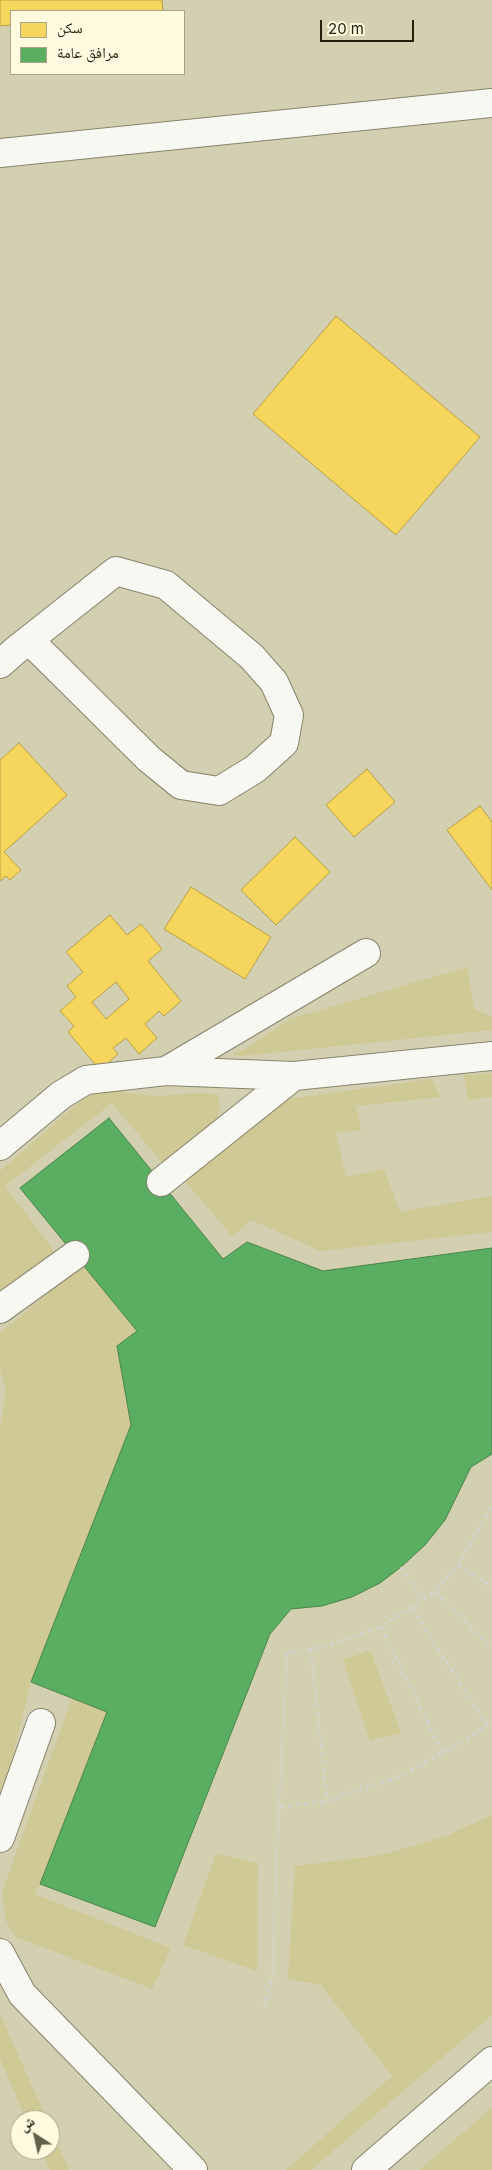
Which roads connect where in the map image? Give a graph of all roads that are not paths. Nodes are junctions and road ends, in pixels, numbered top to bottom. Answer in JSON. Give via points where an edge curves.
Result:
{"nodes":[{"id":1,"x":492,"y":102,"type":"edge"},
{"id":2,"x":0,"y":153,"type":"edge"},
{"id":3,"x":29,"y":640,"type":"junction"},
{"id":4,"x":0,"y":664,"type":"edge"},
{"id":5,"x":366,"y":953,"type":"dead end"},
{"id":6,"x":492,"y":1056,"type":"edge"},
{"id":7,"x":166,"y":1071,"type":"junction"},
{"id":8,"x":294,"y":1076,"type":"junction"},
{"id":9,"x":0,"y":1146,"type":"edge"},
{"id":10,"x":161,"y":1182,"type":"dead end"},
{"id":11,"x":75,"y":1255,"type":"dead end"},
{"id":12,"x":0,"y":1309,"type":"edge"},
{"id":13,"x":41,"y":1723,"type":"dead end"},
{"id":14,"x":0,"y":1838,"type":"edge"},
{"id":15,"x":0,"y":1953,"type":"edge"},
{"id":16,"x":492,"y":2061,"type":"edge"},
{"id":17,"x":193,"y":2170,"type":"edge"},
{"id":18,"x":366,"y":2170,"type":"edge"}],
"edges":[{"from":1,"to":2,"type":"street"},
{"from":3,"to":3,"type":"street","via":[[116,571],[166,585],[245,651],[274,682],[289,715],[284,743],[255,769],[219,791],[181,785],[149,759]]},
{"from":3,"to":4,"type":"street"},
{"from":5,"to":7,"type":"street"},
{"from":6,"to":8,"type":"street"},
{"from":7,"to":8,"type":"street"},
{"from":7,"to":9,"type":"street","via":[[86,1080],[61,1094]]},
{"from":8,"to":10,"type":"street"},
{"from":11,"to":12,"type":"street"},
{"from":13,"to":14,"type":"street"},
{"from":15,"to":17,"type":"street","via":[[22,1994]]},
{"from":16,"to":18,"type":"street"}]}
